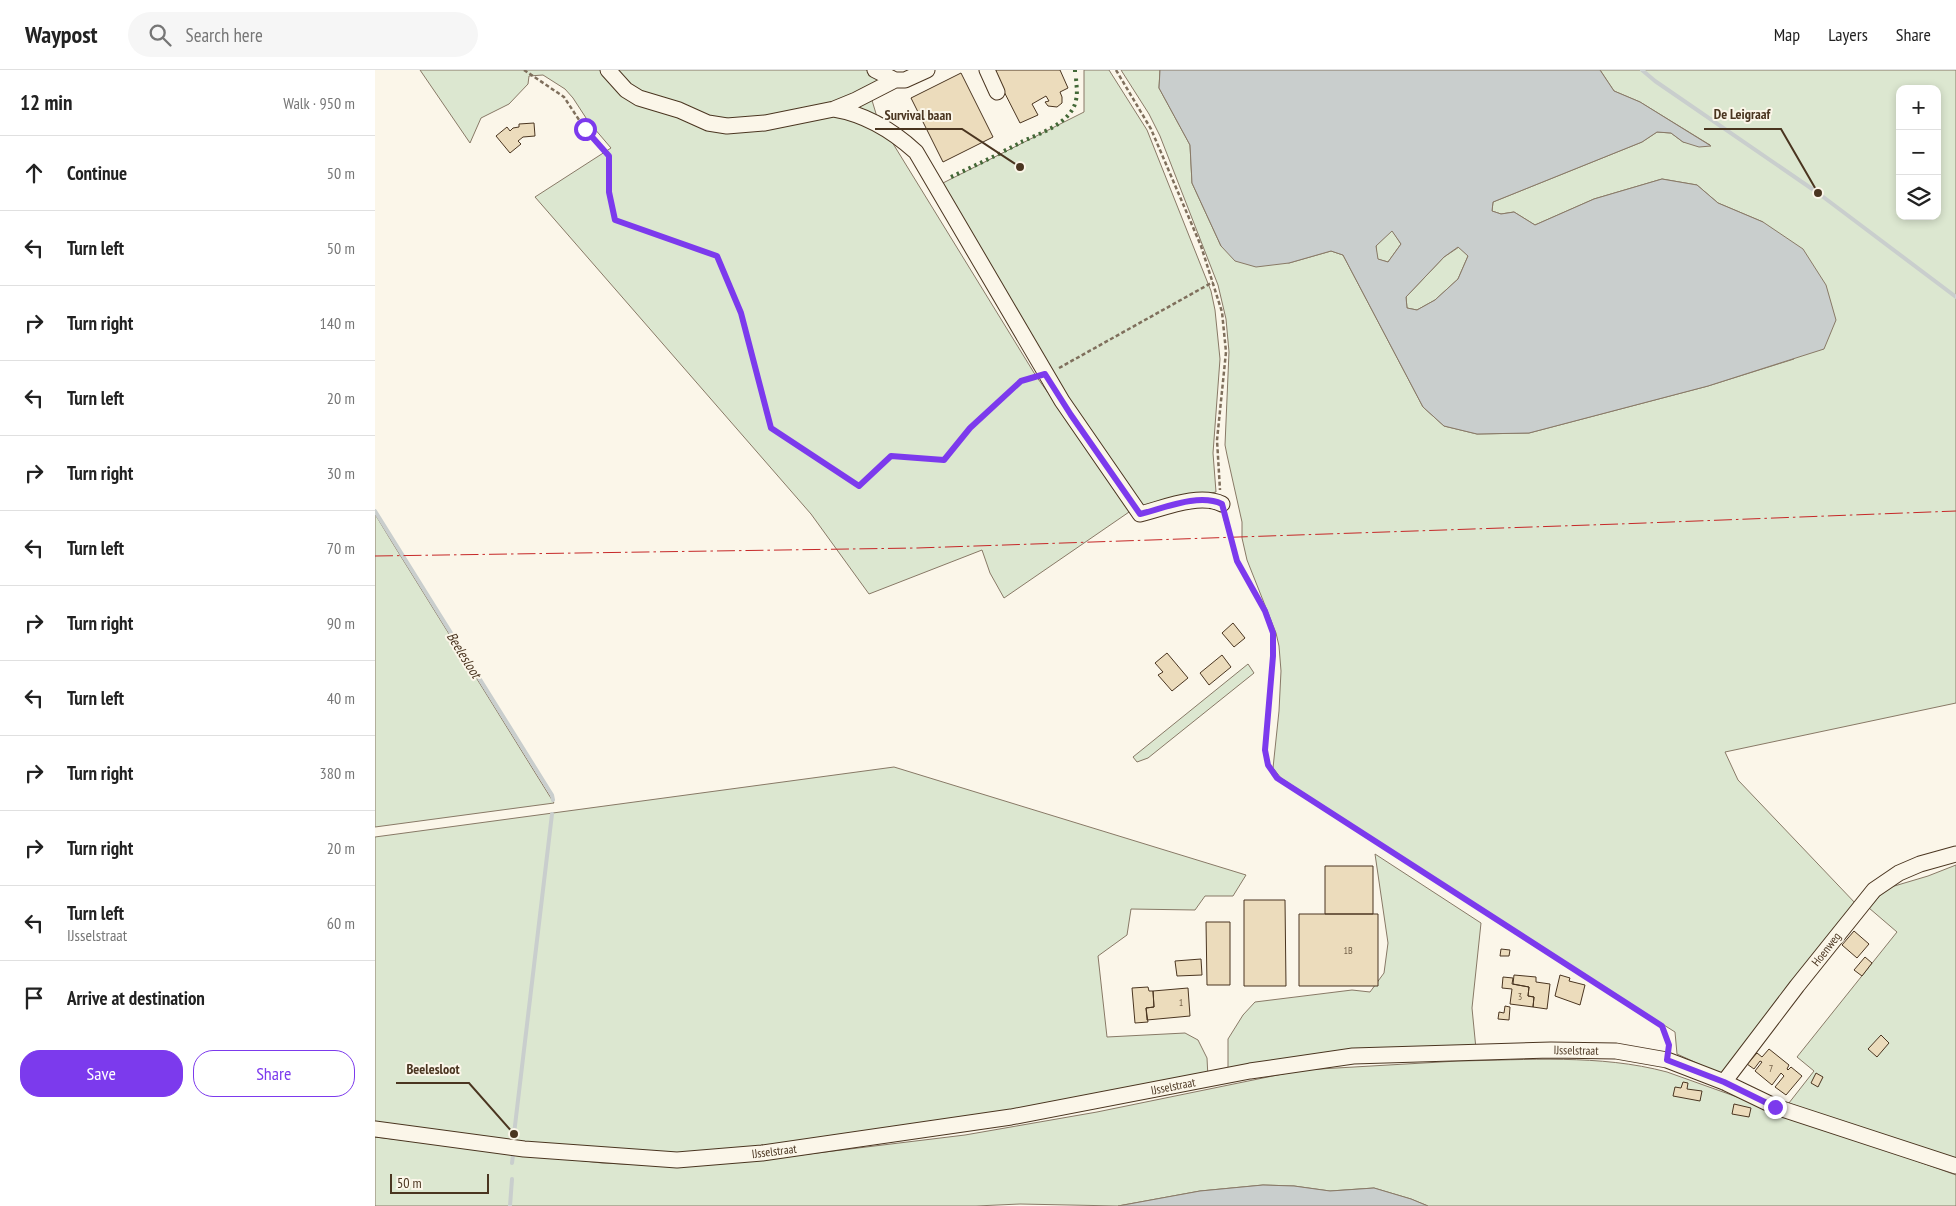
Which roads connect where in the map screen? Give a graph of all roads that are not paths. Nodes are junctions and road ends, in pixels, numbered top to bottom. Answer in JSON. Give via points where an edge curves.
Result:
{"nodes":[{"id":1,"x":608,"y":70,"type":"edge"},
{"id":2,"x":875,"y":70,"type":"edge"},
{"id":3,"x":927,"y":70,"type":"edge"},
{"id":4,"x":987,"y":70,"type":"edge"},
{"id":5,"x":895,"y":80,"type":"junction"},
{"id":6,"x":997,"y":92,"type":"dead end"},
{"id":7,"x":834,"y":109,"type":"junction"},
{"id":8,"x":1222,"y":504,"type":"road end"},
{"id":9,"x":1956,"y":854,"type":"edge"},
{"id":10,"x":1724,"y":1082,"type":"junction"},
{"id":11,"x":375,"y":1129,"type":"edge"},
{"id":12,"x":1956,"y":1166,"type":"edge"}],
"edges":[{"from":1,"to":7,"type":"street","via":[[626,90],[639,98],[714,124],[754,124]]},
{"from":2,"to":5,"type":"street"},
{"from":3,"to":5,"type":"street","via":[[905,80]]},
{"from":4,"to":6,"type":"street"},
{"from":5,"to":7,"type":"street"},
{"from":7,"to":8,"type":"street","via":[[864,118],[916,152],[1045,374],[1140,514],[1201,499]]},
{"from":9,"to":10,"type":"street","name":"Hoenweg","via":[[1899,873],[1874,890]]},
{"from":10,"to":11,"type":"street","name":"IJsselstraat","via":[[1667,1060],[1616,1051],[1353,1056],[1250,1071],[1002,1119],[763,1153],[677,1160],[524,1149]]},
{"from":10,"to":12,"type":"street","name":"IJsselstraat","via":[[1775,1107]]}]}
